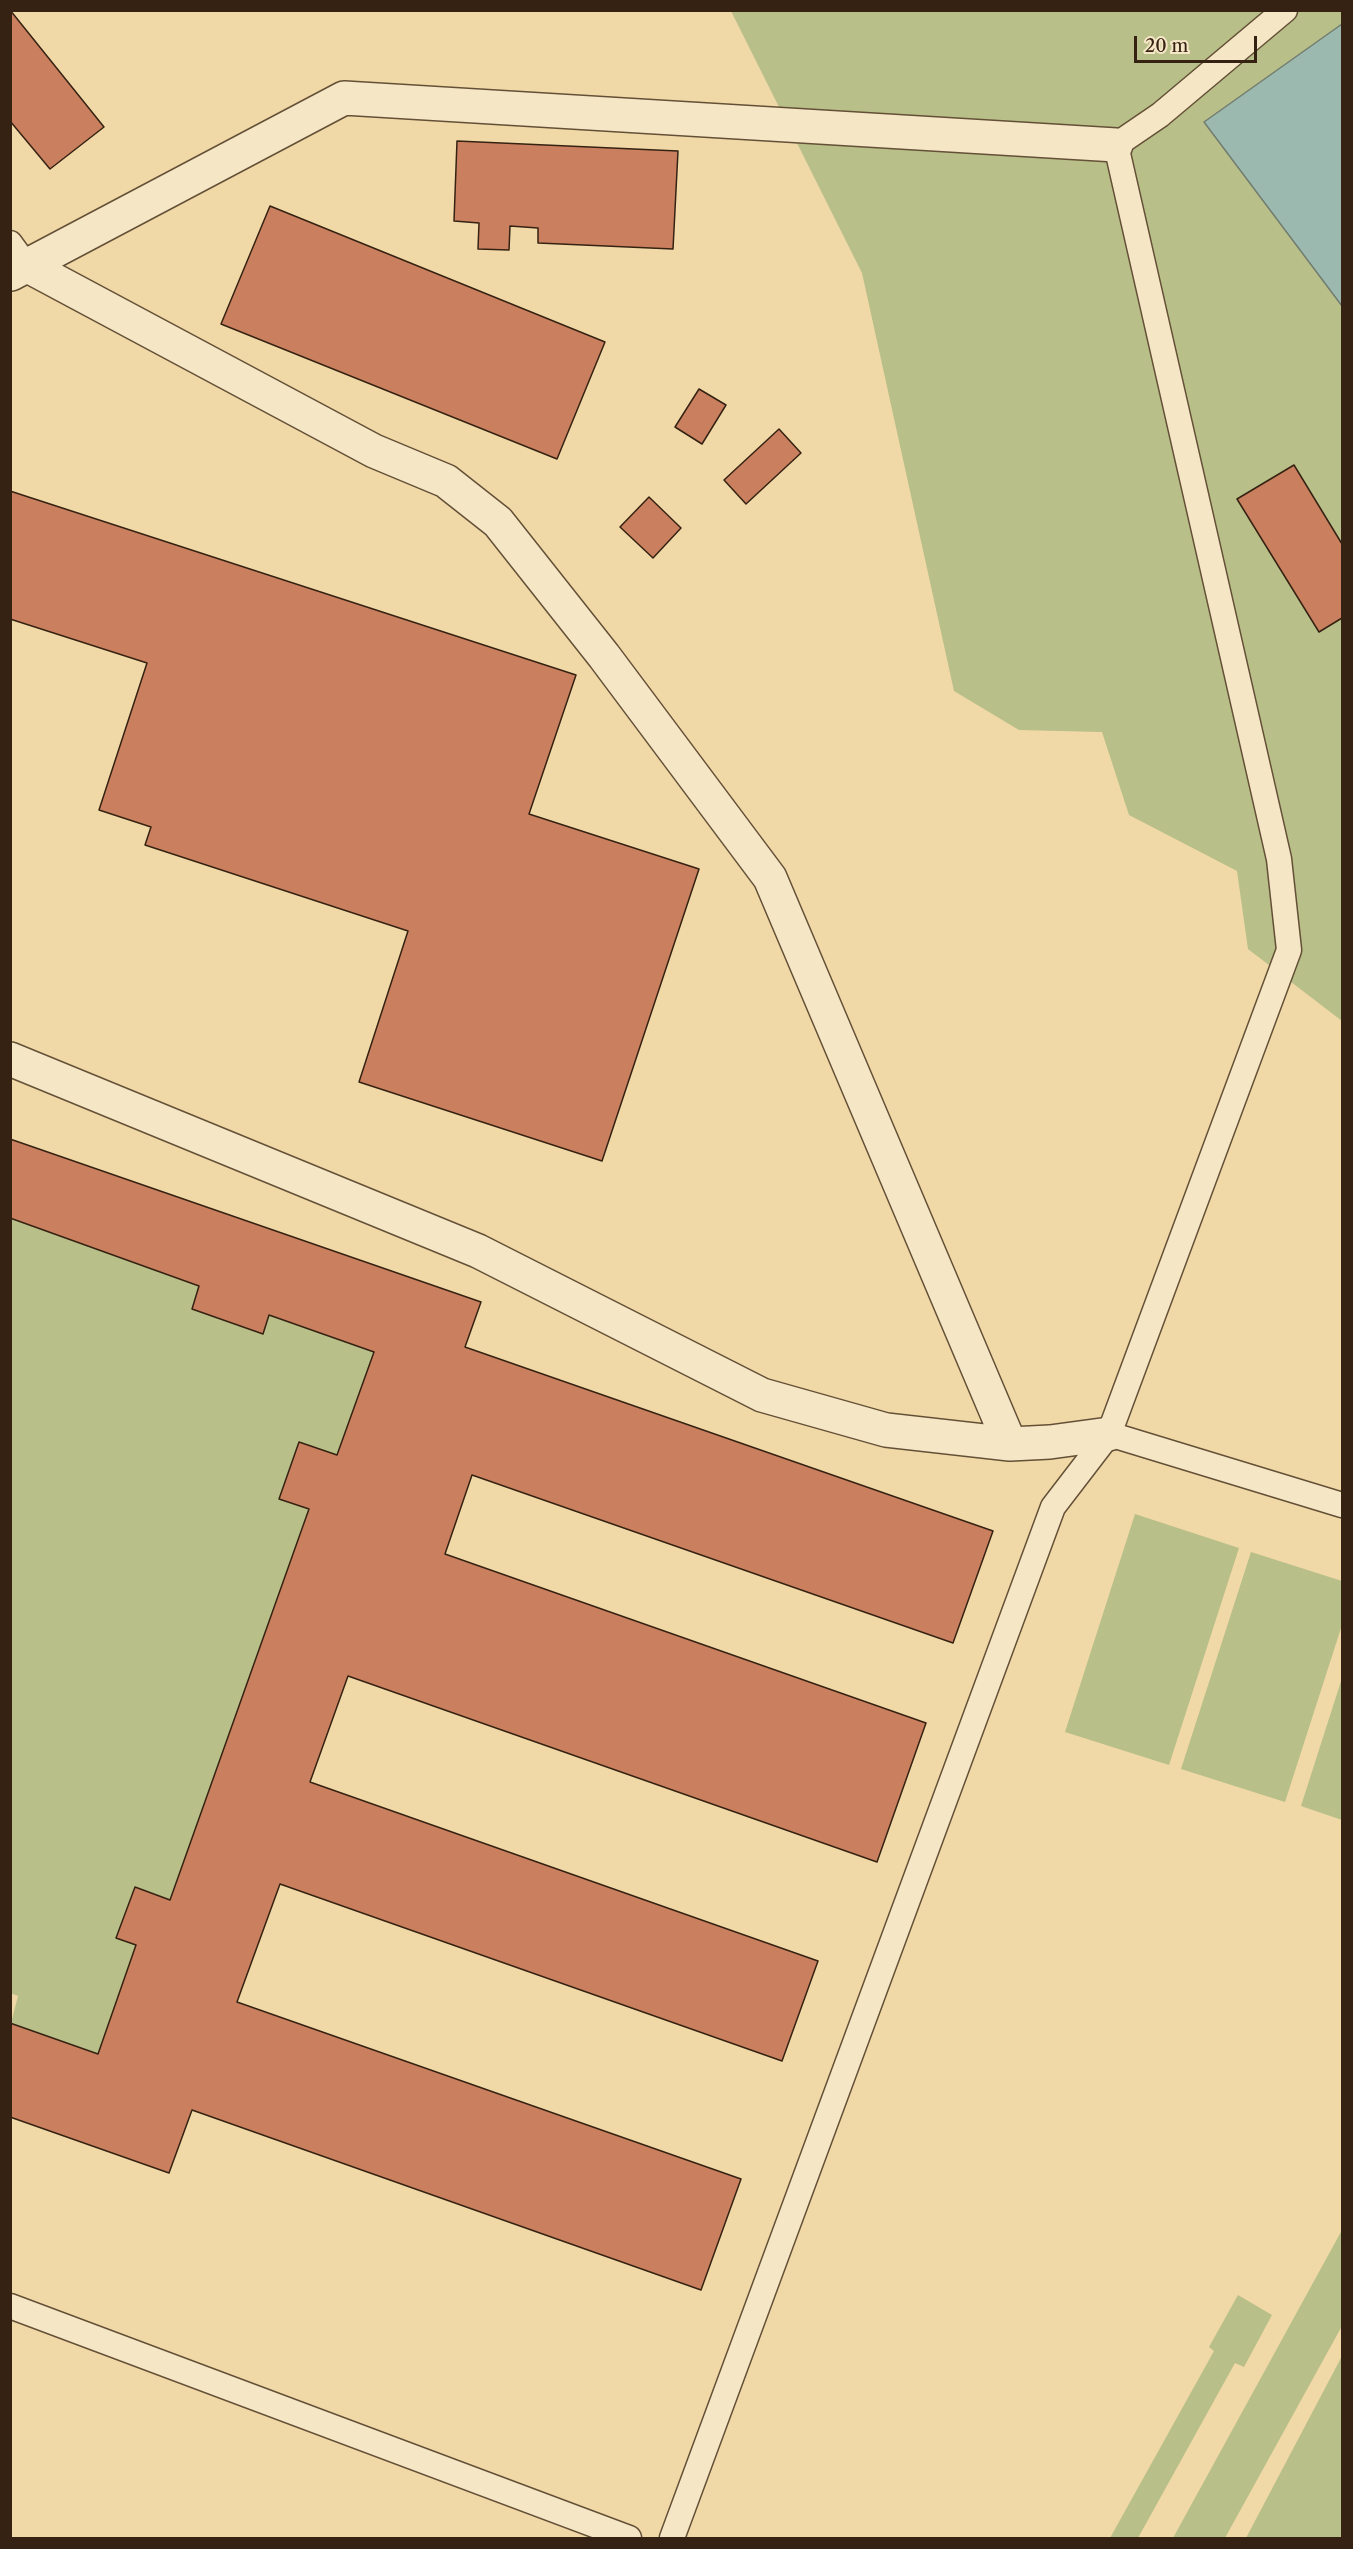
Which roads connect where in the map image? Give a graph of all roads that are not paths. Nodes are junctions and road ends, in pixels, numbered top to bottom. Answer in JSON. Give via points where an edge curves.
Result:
{"nodes":[{"id":1,"x":1285,"y":10,"type":"edge"},
{"id":2,"x":1116,"y":146,"type":"junction"},
{"id":3,"x":16,"y":261,"type":"edge"},
{"id":4,"x":10,"y":1059,"type":"edge"},
{"id":5,"x":1109,"y":1434,"type":"junction"},
{"id":6,"x":1010,"y":1444,"type":"junction"},
{"id":7,"x":1342,"y":1505,"type":"edge"},
{"id":8,"x":10,"y":2306,"type":"edge"},
{"id":9,"x":629,"y":2538,"type":"edge"},
{"id":10,"x":672,"y":2538,"type":"edge"}],
"edges":[{"from":1,"to":2,"type":"lane","via":[[1160,115]]},
{"from":2,"to":3,"type":"street","via":[[344,98]]},
{"from":2,"to":5,"type":"lane","via":[[1279,859],[1289,950]]},
{"from":3,"to":6,"type":"street","via":[[374,451],[446,481],[498,522],[770,878]]},
{"from":4,"to":6,"type":"street","via":[[478,1251],[762,1395],[886,1430]]},
{"from":5,"to":6,"type":"street"},
{"from":5,"to":7,"type":"lane"},
{"from":5,"to":10,"type":"lane","via":[[1053,1508]]},
{"from":8,"to":9,"type":"lane"}]}
